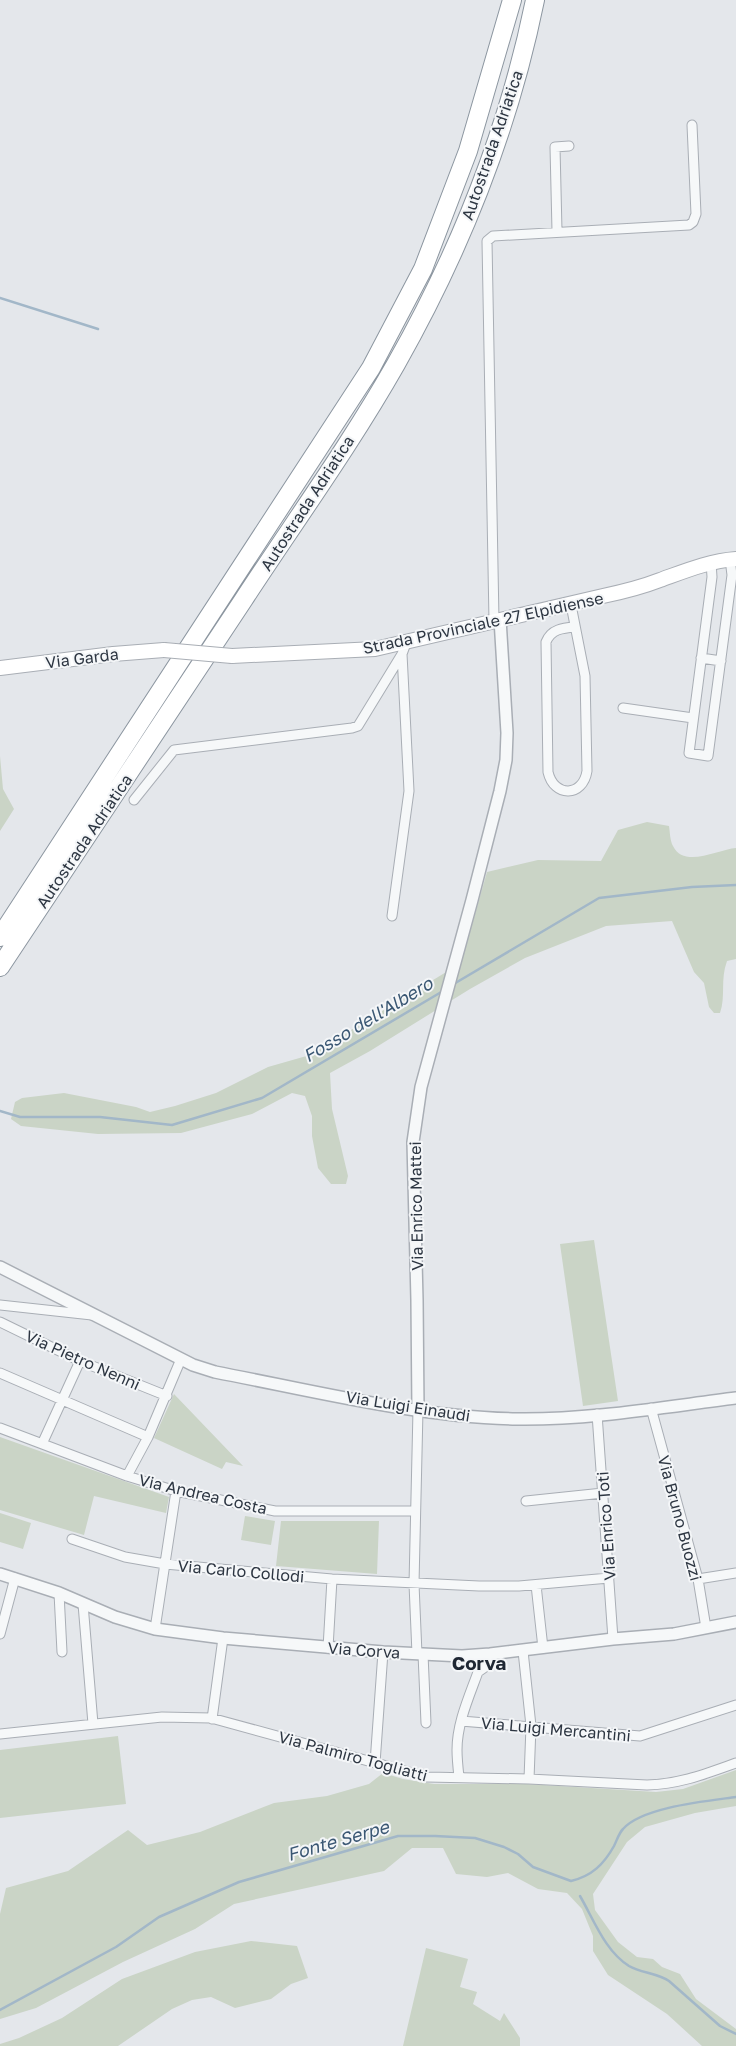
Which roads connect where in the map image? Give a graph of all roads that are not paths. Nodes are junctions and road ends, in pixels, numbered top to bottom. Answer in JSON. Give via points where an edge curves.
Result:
{"nodes":[{"id":1,"x":512,"y":0,"type":"edge"},
{"id":2,"x":535,"y":0,"type":"edge"},
{"id":3,"x":692,"y":125,"type":"dead end"},
{"id":4,"x":569,"y":146,"type":"dead end"},
{"id":5,"x":557,"y":231,"type":"junction"},
{"id":6,"x":733,"y":559,"type":"edge"},
{"id":7,"x":711,"y":562,"type":"junction"},
{"id":8,"x":570,"y":604,"type":"junction"},
{"id":9,"x":497,"y":620,"type":"junction"},
{"id":10,"x":575,"y":627,"type":"junction"},
{"id":11,"x":404,"y":648,"type":"junction"},
{"id":12,"x":164,"y":650,"type":"joint"},
{"id":13,"x":701,"y":658,"type":"junction"},
{"id":14,"x":721,"y":661,"type":"junction"},
{"id":15,"x":0,"y":668,"type":"edge"},
{"id":16,"x":623,"y":708,"type":"dead end"},
{"id":17,"x":694,"y":718,"type":"junction"},
{"id":18,"x":134,"y":800,"type":"dead end"},
{"id":19,"x":392,"y":916,"type":"dead end"},
{"id":20,"x":0,"y":937,"type":"edge"},
{"id":21,"x":0,"y":967,"type":"edge"},
{"id":22,"x":0,"y":1267,"type":"edge"},
{"id":23,"x":0,"y":1305,"type":"edge"},
{"id":24,"x":95,"y":1315,"type":"junction"},
{"id":25,"x":0,"y":1322,"type":"edge"},
{"id":26,"x":181,"y":1359,"type":"junction"},
{"id":27,"x":80,"y":1361,"type":"junction"},
{"id":28,"x":0,"y":1373,"type":"edge"},
{"id":29,"x":167,"y":1396,"type":"junction"},
{"id":30,"x":736,"y":1398,"type":"edge"},
{"id":31,"x":62,"y":1400,"type":"junction"},
{"id":32,"x":651,"y":1408,"type":"junction"},
{"id":33,"x":418,"y":1410,"type":"junction"},
{"id":34,"x":597,"y":1414,"type":"junction"},
{"id":35,"x":0,"y":1428,"type":"edge"},
{"id":36,"x":148,"y":1437,"type":"junction"},
{"id":37,"x":42,"y":1444,"type":"junction"},
{"id":38,"x":127,"y":1476,"type":"junction"},
{"id":39,"x":176,"y":1491,"type":"junction"},
{"id":40,"x":603,"y":1493,"type":"junction"},
{"id":41,"x":526,"y":1501,"type":"dead end"},
{"id":42,"x":415,"y":1511,"type":"junction"},
{"id":43,"x":72,"y":1539,"type":"dead end"},
{"id":44,"x":165,"y":1564,"type":"junction"},
{"id":45,"x":736,"y":1573,"type":"edge"},
{"id":46,"x":0,"y":1574,"type":"edge"},
{"id":47,"x":15,"y":1578,"type":"junction"},
{"id":48,"x":610,"y":1578,"type":"junction"},
{"id":49,"x":332,"y":1579,"type":"junction"},
{"id":50,"x":698,"y":1579,"type":"junction"},
{"id":51,"x":414,"y":1584,"type":"junction"},
{"id":52,"x":536,"y":1584,"type":"junction"},
{"id":53,"x":59,"y":1593,"type":"junction"},
{"id":54,"x":84,"y":1604,"type":"junction"},
{"id":55,"x":736,"y":1622,"type":"edge"},
{"id":56,"x":706,"y":1628,"type":"junction"},
{"id":57,"x":155,"y":1629,"type":"junction"},
{"id":58,"x":0,"y":1634,"type":"edge"},
{"id":59,"x":223,"y":1638,"type":"junction"},
{"id":60,"x":614,"y":1639,"type":"junction"},
{"id":61,"x":328,"y":1648,"type":"junction"},
{"id":62,"x":542,"y":1648,"type":"junction"},
{"id":63,"x":523,"y":1651,"type":"junction"},
{"id":64,"x":62,"y":1652,"type":"dead end"},
{"id":65,"x":383,"y":1652,"type":"junction"},
{"id":66,"x":420,"y":1654,"type":"junction"},
{"id":67,"x":490,"y":1654,"type":"junction"},
{"id":68,"x":472,"y":1656,"type":"junction"},
{"id":69,"x":478,"y":1672,"type":"junction"},
{"id":70,"x":736,"y":1705,"type":"edge"},
{"id":71,"x":212,"y":1719,"type":"junction"},
{"id":72,"x":461,"y":1721,"type":"junction"},
{"id":73,"x":426,"y":1723,"type":"dead end"},
{"id":74,"x":93,"y":1724,"type":"junction"},
{"id":75,"x":531,"y":1726,"type":"junction"},
{"id":76,"x":0,"y":1734,"type":"edge"},
{"id":77,"x":374,"y":1763,"type":"junction"},
{"id":78,"x":736,"y":1763,"type":"edge"},
{"id":79,"x":459,"y":1777,"type":"junction"},
{"id":80,"x":529,"y":1779,"type":"junction"}],
"edges":[{"from":1,"to":20,"type":"highway","name":"Autostrada Adriatica","via":[[465,160],[423,269],[370,368]]},
{"from":2,"to":21,"type":"highway","name":"Autostrada Adriatica","via":[[511,96],[489,163],[466,224],[417,327],[324,478]]},
{"from":3,"to":5,"type":"street","via":[[696,214],[693,222]]},
{"from":4,"to":5,"type":"street","via":[[555,147]]},
{"from":5,"to":9,"type":"street","via":[[493,236],[487,241]]},
{"from":6,"to":7,"type":"main road","name":"Strada Provinciale 27 Elpidiense"},
{"from":6,"to":14,"type":"street"},
{"from":7,"to":8,"type":"main road","name":"Strada Provinciale 27 Elpidiense","via":[[635,588]]},
{"from":7,"to":13,"type":"street","via":[[712,577]]},
{"from":8,"to":9,"type":"main road","name":"Strada Provinciale 27 Elpidiense"},
{"from":8,"to":10,"type":"street"},
{"from":9,"to":11,"type":"main road","name":"Strada Provinciale 27 Elpidiense"},
{"from":9,"to":33,"type":"street","name":"Via Enrico Mattei","via":[[507,733],[506,760],[491,830],[421,1086],[413,1142]]},
{"from":10,"to":10,"type":"street","via":[[585,676],[588,771],[582,785],[568,792],[554,786],[548,772],[546,642],[554,631]]},
{"from":11,"to":12,"type":"main road","name":"Strada Provinciale 27 Elpidiense","bridge":true,"via":[[232,656]]},
{"from":11,"to":18,"type":"street","via":[[358,726],[174,750]]},
{"from":11,"to":19,"type":"street","via":[[409,791]]},
{"from":12,"to":15,"type":"main road","name":"Via Garda"},
{"from":13,"to":14,"type":"street"},
{"from":13,"to":17,"type":"street"},
{"from":14,"to":17,"type":"street","via":[[708,756],[689,753]]},
{"from":16,"to":17,"type":"street"},
{"from":22,"to":24,"type":"street","name":"Via Luigi Einaudi"},
{"from":23,"to":24,"type":"street","name":"Via Luigi Einaudi"},
{"from":24,"to":26,"type":"street","name":"Via Luigi Einaudi"},
{"from":25,"to":27,"type":"street","name":"Via Pietro Nenni"},
{"from":26,"to":29,"type":"street"},
{"from":26,"to":33,"type":"street","name":"Via Luigi Einaudi","via":[[215,1372]]},
{"from":27,"to":29,"type":"street","name":"Via Pietro Nenni"},
{"from":27,"to":31,"type":"street"},
{"from":28,"to":31,"type":"street"},
{"from":29,"to":36,"type":"street"},
{"from":30,"to":32,"type":"street","name":"Via Luigi Einaudi"},
{"from":31,"to":36,"type":"street"},
{"from":31,"to":37,"type":"street"},
{"from":32,"to":34,"type":"street","name":"Via Luigi Einaudi"},
{"from":32,"to":50,"type":"street","name":"Via Bruno Buozzi"},
{"from":33,"to":34,"type":"street","name":"Via Luigi Einaudi","via":[[512,1419]]},
{"from":33,"to":42,"type":"street","name":"Via Enrico Mattei"},
{"from":34,"to":40,"type":"street","name":"Via Enrico Toti"},
{"from":35,"to":37,"type":"street","name":"Via Andrea Costa"},
{"from":36,"to":38,"type":"street"},
{"from":37,"to":38,"type":"street","name":"Via Andrea Costa"},
{"from":38,"to":39,"type":"street","name":"Via Andrea Costa"},
{"from":39,"to":42,"type":"street","name":"Via Andrea Costa","via":[[275,1511]]},
{"from":39,"to":44,"type":"street"},
{"from":40,"to":41,"type":"street"},
{"from":40,"to":48,"type":"street","name":"Via Enrico Toti"},
{"from":42,"to":51,"type":"street","name":"Via Enrico Mattei"},
{"from":43,"to":44,"type":"street","name":"Via Carlo Collodi","via":[[125,1557]]},
{"from":44,"to":49,"type":"street","name":"Via Carlo Collodi"},
{"from":44,"to":57,"type":"street"},
{"from":45,"to":50,"type":"street"},
{"from":46,"to":47,"type":"street","name":"Via Corva"},
{"from":47,"to":53,"type":"street","name":"Via Corva"},
{"from":47,"to":58,"type":"street"},
{"from":48,"to":52,"type":"street","name":"Via Carlo Collodi"},
{"from":48,"to":60,"type":"street","name":"Via Enrico Toti"},
{"from":49,"to":51,"type":"street","name":"Via Carlo Collodi"},
{"from":49,"to":61,"type":"street"},
{"from":50,"to":56,"type":"street","name":"Via Bruno Buozzi"},
{"from":51,"to":52,"type":"street","name":"Via Carlo Collodi"},
{"from":51,"to":66,"type":"street","name":"Via Enrico Mattei"},
{"from":52,"to":62,"type":"street"},
{"from":53,"to":54,"type":"street","name":"Via Corva"},
{"from":53,"to":64,"type":"street"},
{"from":54,"to":57,"type":"street","name":"Via Corva"},
{"from":54,"to":74,"type":"street"},
{"from":55,"to":56,"type":"street","name":"Via Corva"},
{"from":56,"to":60,"type":"street","name":"Via Corva"},
{"from":57,"to":59,"type":"street","name":"Via Corva"},
{"from":59,"to":61,"type":"street","name":"Via Corva"},
{"from":59,"to":71,"type":"street"},
{"from":60,"to":62,"type":"street","name":"Via Corva"},
{"from":61,"to":65,"type":"street","name":"Via Corva"},
{"from":62,"to":63,"type":"street","name":"Via Corva"},
{"from":63,"to":67,"type":"street","name":"Via Corva"},
{"from":63,"to":75,"type":"street"},
{"from":65,"to":66,"type":"street","name":"Via Corva"},
{"from":65,"to":77,"type":"street"},
{"from":66,"to":68,"type":"street","name":"Via Corva"},
{"from":66,"to":73,"type":"street","name":"Via Enrico Mattei"},
{"from":67,"to":68,"type":"street","name":"Via Corva"},
{"from":67,"to":69,"type":"street","via":[[488,1665]]},
{"from":68,"to":69,"type":"street"},
{"from":69,"to":72,"type":"street"},
{"from":70,"to":75,"type":"street","name":"Via Luigi Mercantini","via":[[640,1736]]},
{"from":71,"to":74,"type":"street","name":"Via Palmiro Togliatti","via":[[178,1716]]},
{"from":71,"to":77,"type":"street","name":"Via Palmiro Togliatti"},
{"from":72,"to":75,"type":"street","name":"Via Luigi Mercantini"},
{"from":72,"to":79,"type":"street","via":[[457,1751]]},
{"from":74,"to":76,"type":"street","name":"Via Palmiro Togliatti"},
{"from":75,"to":80,"type":"street"},
{"from":77,"to":79,"type":"street","name":"Via Palmiro Togliatti","via":[[427,1777]]},
{"from":78,"to":80,"type":"street","name":"Via Palmiro Togliatti","via":[[666,1785]]},
{"from":79,"to":80,"type":"street","name":"Via Palmiro Togliatti"}]}
